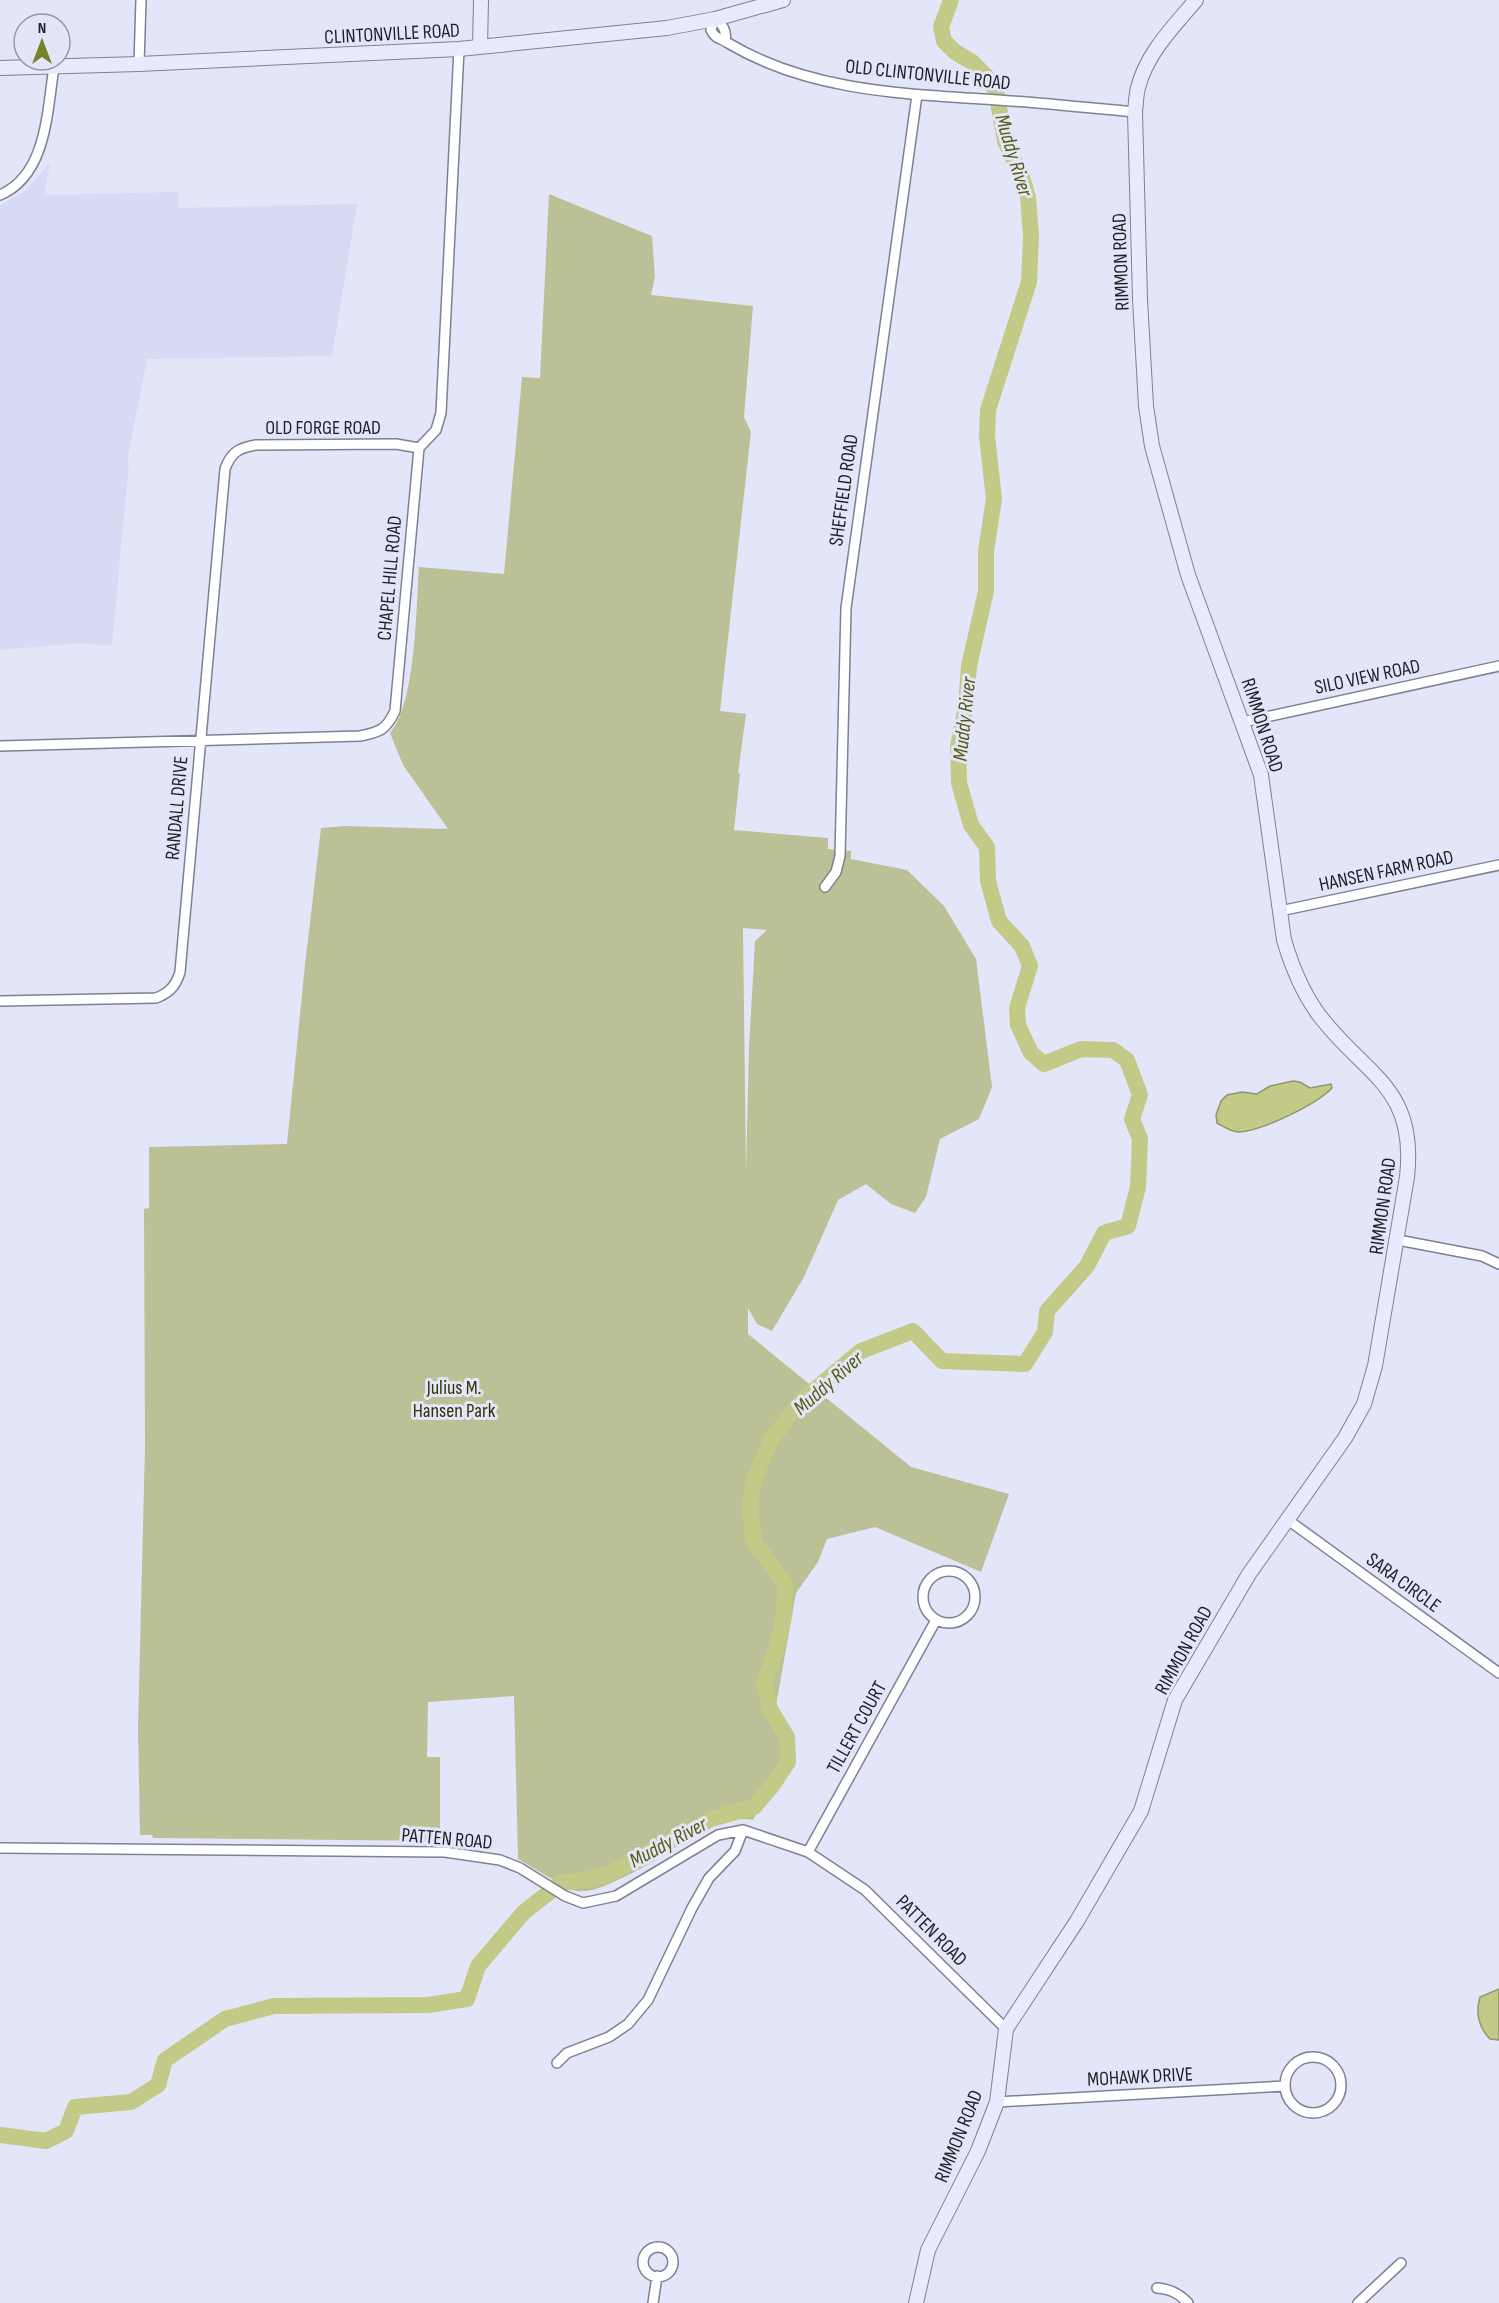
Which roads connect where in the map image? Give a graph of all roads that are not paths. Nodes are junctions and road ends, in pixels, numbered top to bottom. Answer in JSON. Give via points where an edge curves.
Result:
{"nodes":[{"id":1,"x":141,"y":0,"type":"edge"},
{"id":2,"x":481,"y":0,"type":"edge"},
{"id":3,"x":783,"y":0,"type":"edge"},
{"id":4,"x":1196,"y":0,"type":"edge"},
{"id":5,"x":714,"y":20,"type":"junction"},
{"id":6,"x":480,"y":47,"type":"junction"},
{"id":7,"x":459,"y":49,"type":"junction"},
{"id":8,"x":139,"y":64,"type":"junction"},
{"id":9,"x":72,"y":67,"type":"edge"},
{"id":10,"x":53,"y":72,"type":"edge"},
{"id":11,"x":917,"y":95,"type":"junction"},
{"id":12,"x":1135,"y":112,"type":"junction"},
{"id":13,"x":0,"y":195,"type":"edge"},
{"id":14,"x":419,"y":448,"type":"junction"},
{"id":15,"x":229,"y":456,"type":"joint"},
{"id":16,"x":1499,"y":666,"type":"edge"},
{"id":17,"x":1243,"y":722,"type":"junction"},
{"id":18,"x":200,"y":741,"type":"junction"},
{"id":19,"x":0,"y":746,"type":"edge"},
{"id":20,"x":1499,"y":865,"type":"edge"},
{"id":21,"x":825,"y":887,"type":"dead end"},
{"id":22,"x":1280,"y":911,"type":"junction"},
{"id":23,"x":0,"y":1002,"type":"edge"},
{"id":24,"x":1398,"y":1240,"type":"junction"},
{"id":25,"x":1499,"y":1264,"type":"edge"},
{"id":26,"x":1288,"y":1520,"type":"junction"},
{"id":27,"x":936,"y":1620,"type":"junction"},
{"id":28,"x":1499,"y":1673,"type":"edge"},
{"id":29,"x":743,"y":1830,"type":"junction"},
{"id":30,"x":0,"y":1848,"type":"edge"},
{"id":31,"x":808,"y":1852,"type":"junction"},
{"id":32,"x":1006,"y":2029,"type":"junction"},
{"id":33,"x":557,"y":2062,"type":"dead end"},
{"id":34,"x":1285,"y":2086,"type":"junction"},
{"id":35,"x":997,"y":2102,"type":"junction"},
{"id":36,"x":1401,"y":2263,"type":"dead end"},
{"id":37,"x":657,"y":2276,"type":"dead end"},
{"id":38,"x":1157,"y":2288,"type":"dead end"},
{"id":39,"x":653,"y":2303,"type":"edge"},
{"id":40,"x":916,"y":2303,"type":"edge"},
{"id":41,"x":1188,"y":2303,"type":"edge"},
{"id":42,"x":1358,"y":2303,"type":"edge"}],
"edges":[{"from":1,"to":8,"type":"street"},
{"from":2,"to":6,"type":"street"},
{"from":3,"to":5,"type":"street","name":"CLINTONVILLE ROAD"},
{"from":4,"to":12,"type":"street","name":"RIMMON ROAD","via":[[1152,57],[1138,87]]},
{"from":5,"to":6,"type":"street","name":"CLINTONVILLE ROAD"},
{"from":5,"to":11,"type":"street","name":"OLD CLINTONVILLE ROAD","via":[[722,24],[725,41],[783,70],[851,88]]},
{"from":6,"to":7,"type":"street","name":"CLINTONVILLE ROAD"},
{"from":7,"to":8,"type":"street","name":"CLINTONVILLE ROAD"},
{"from":7,"to":14,"type":"street","via":[[441,413],[436,430]]},
{"from":8,"to":9,"type":"street","name":"CLINTONVILLE ROAD"},
{"from":10,"to":13,"type":"street","via":[[36,160],[23,180]]},
{"from":11,"to":12,"type":"street","name":"OLD CLINTONVILLE ROAD"},
{"from":11,"to":21,"type":"street","name":"SHEFFIELD ROAD","via":[[847,599],[840,856],[836,872]]},
{"from":12,"to":17,"type":"street","name":"RIMMON ROAD","via":[[1140,309],[1152,446],[1188,575]]},
{"from":14,"to":15,"type":"street","name":"OLD FORGE ROAD","via":[[396,444],[256,445]]},
{"from":14,"to":18,"type":"street","name":"CHAPEL HILL ROAD","via":[[395,711],[389,725],[377,733],[360,736]]},
{"from":15,"to":18,"type":"street","name":"RANDALL DRIVE"},
{"from":16,"to":17,"type":"street","name":"SILO VIEW ROAD"},
{"from":17,"to":22,"type":"street","name":"RIMMON ROAD","via":[[1261,775]]},
{"from":18,"to":19,"type":"street","name":"CHAPEL HILL ROAD"},
{"from":18,"to":23,"type":"street","name":"RANDALL DRIVE","via":[[180,972],[173,987],[148,998]]},
{"from":20,"to":22,"type":"street","name":"HANSEN FARM ROAD"},
{"from":22,"to":24,"type":"street","name":"RIMMON ROAD","via":[[1284,940],[1304,993],[1321,1017],[1383,1082],[1397,1102],[1407,1128],[1410,1155]]},
{"from":24,"to":25,"type":"street","via":[[1482,1256]]},
{"from":24,"to":26,"type":"street","name":"RIMMON ROAD","via":[[1375,1366],[1364,1404]]},
{"from":26,"to":28,"type":"street","name":"SARA CIRCLE"},
{"from":26,"to":32,"type":"street","name":"RIMMON ROAD","via":[[1249,1574],[1174,1700],[1141,1811],[1077,1921]]},
{"from":27,"to":27,"type":"street","via":[[953,1623],[973,1608],[974,1590],[964,1576],[948,1571],[927,1583],[925,1607]]},
{"from":27,"to":31,"type":"street","name":"TILLERT COURT"},
{"from":29,"to":30,"type":"street","name":"PATTEN ROAD","via":[[718,1835],[616,1896],[583,1903],[501,1860],[445,1852]]},
{"from":29,"to":31,"type":"street","name":"PATTEN ROAD"},
{"from":29,"to":33,"type":"street","via":[[735,1851],[710,1878],[692,1908],[648,2000],[628,2024],[609,2037],[567,2053]]},
{"from":31,"to":32,"type":"street","name":"PATTEN ROAD","via":[[865,1890]]},
{"from":32,"to":35,"type":"street","name":"RIMMON ROAD"},
{"from":34,"to":34,"type":"street","via":[[1293,2105],[1303,2112],[1315,2113],[1336,2102],[1341,2083],[1332,2065],[1312,2057],[1292,2066]]},
{"from":34,"to":35,"type":"street","name":"MOHAWK DRIVE"},
{"from":35,"to":40,"type":"street","name":"RIMMON ROAD","via":[[978,2151],[928,2250]]},
{"from":36,"to":42,"type":"street"},
{"from":37,"to":39,"type":"street"},
{"from":38,"to":41,"type":"street","via":[[1168,2289]]}]}
